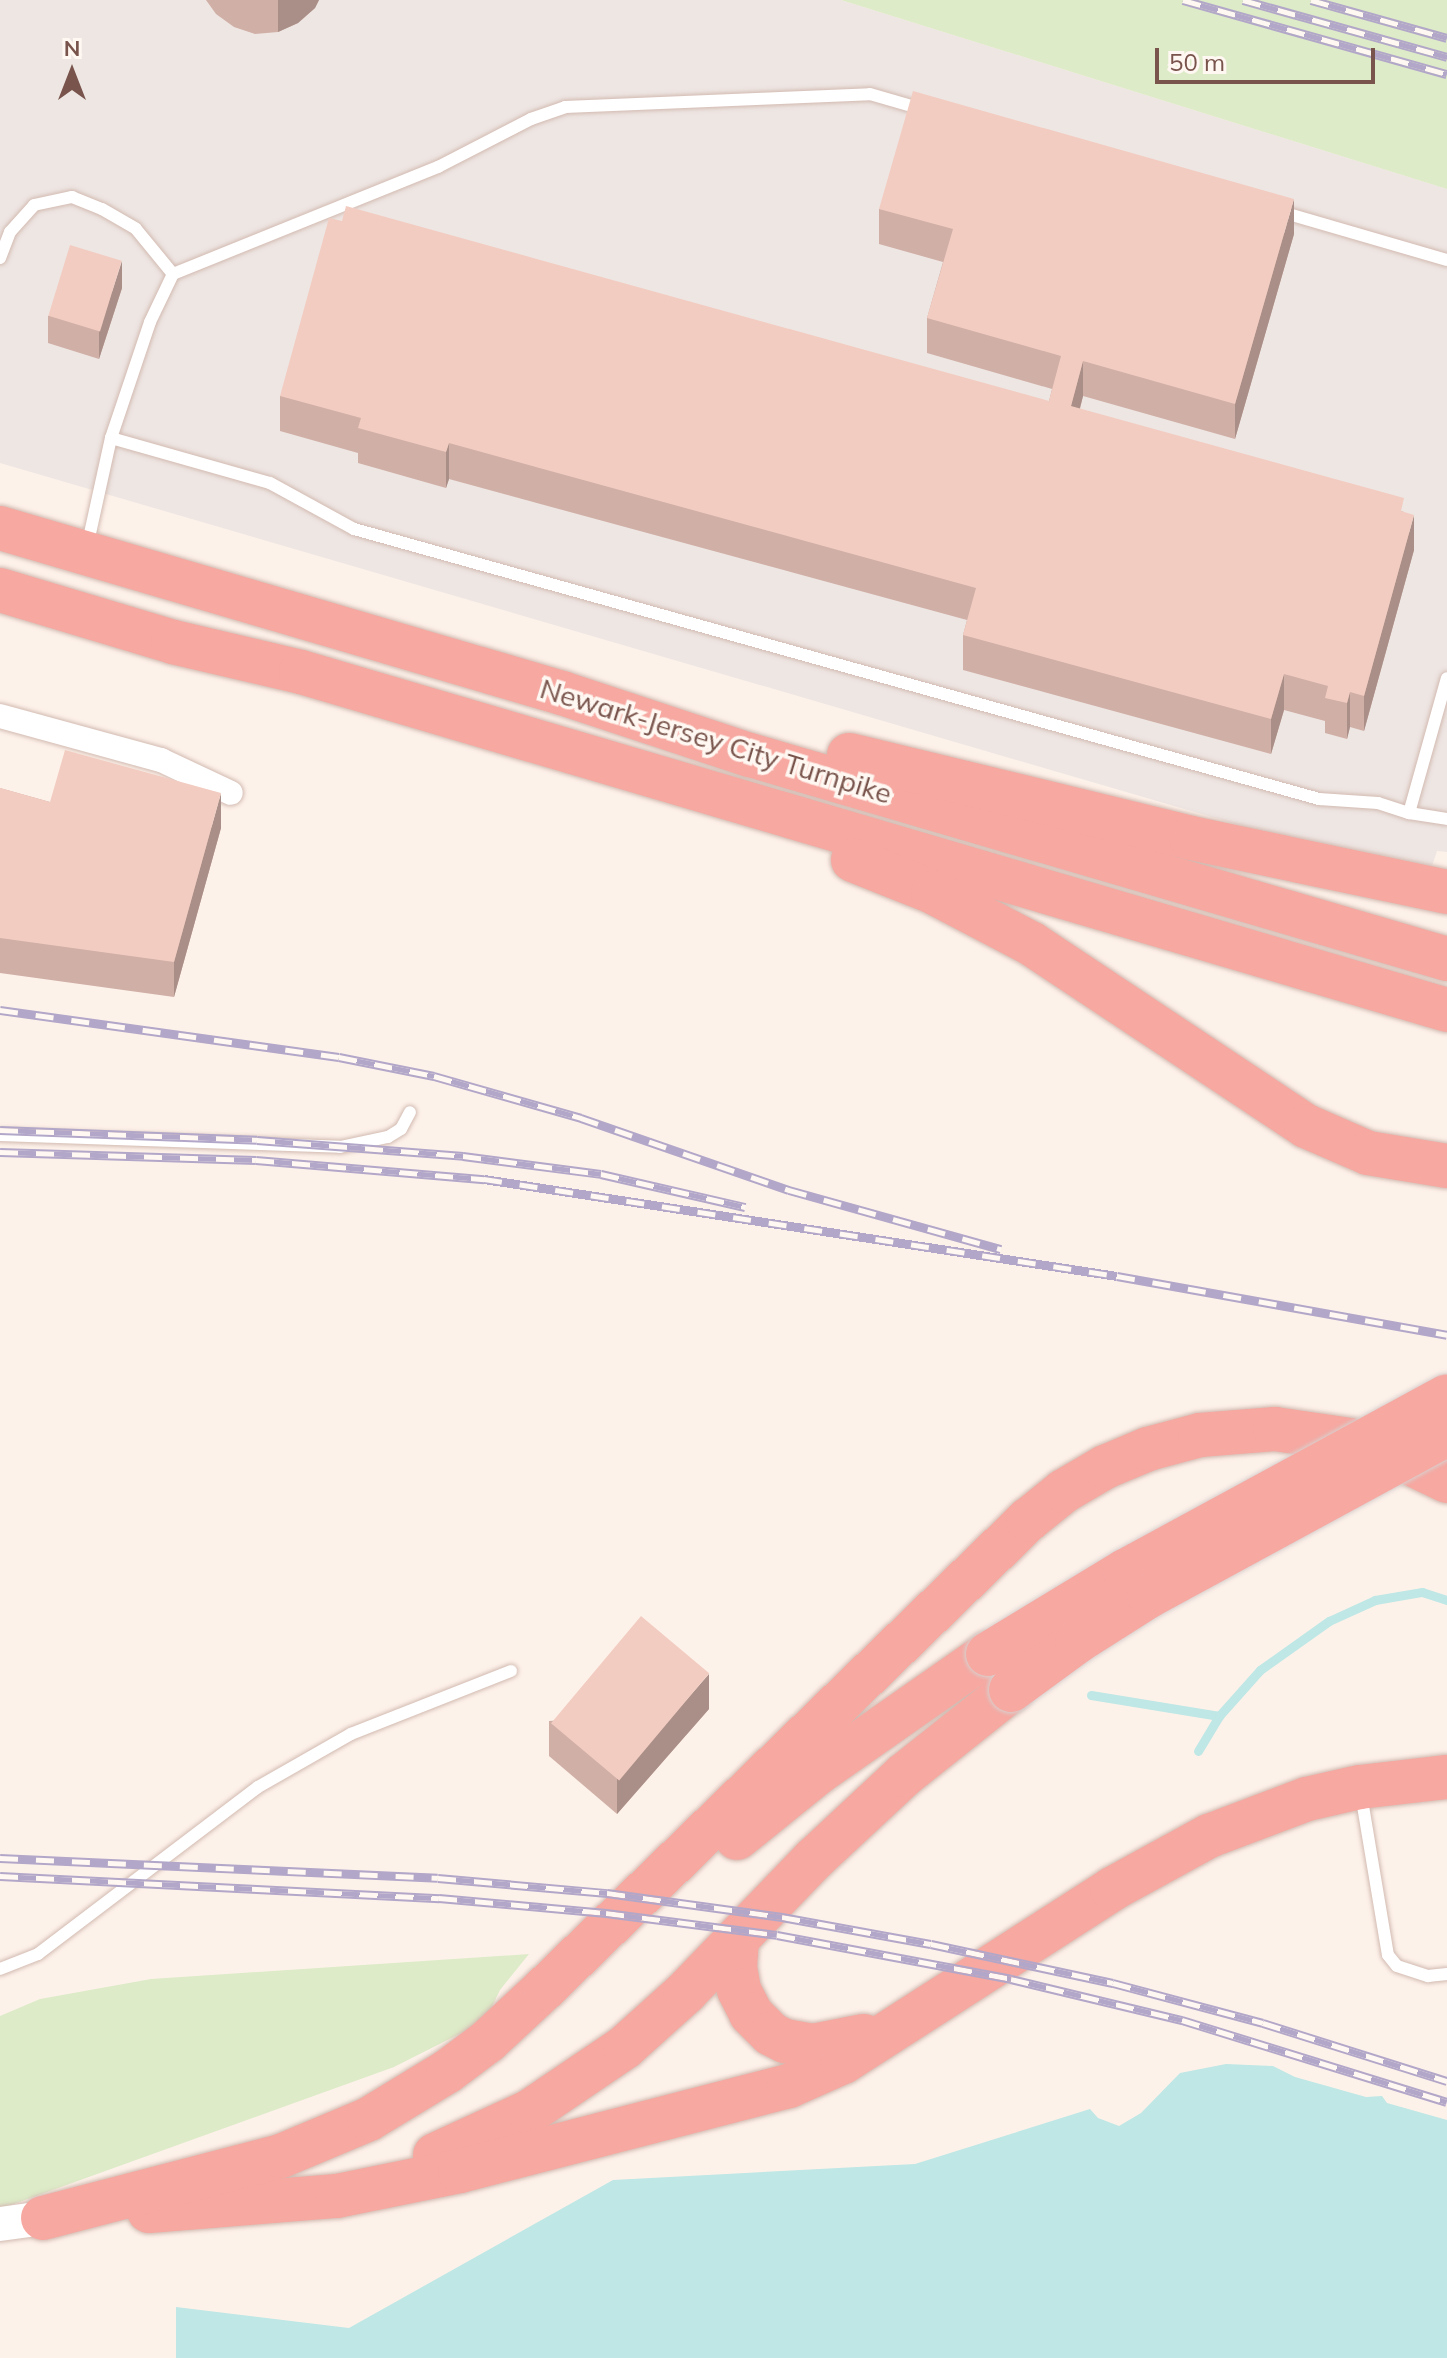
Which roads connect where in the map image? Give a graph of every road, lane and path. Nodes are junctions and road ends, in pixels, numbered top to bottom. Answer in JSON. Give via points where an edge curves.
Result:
{"nodes":[{"id":1,"x":931,"y":111,"type":"edge"},
{"id":2,"x":1265,"y":208,"type":"edge"},
{"id":3,"x":0,"y":258,"type":"edge"},
{"id":4,"x":1447,"y":260,"type":"edge"},
{"id":5,"x":173,"y":274,"type":"junction"},
{"id":6,"x":111,"y":438,"type":"junction"},
{"id":7,"x":0,"y":528,"type":"edge"},
{"id":8,"x":85,"y":554,"type":"junction"},
{"id":9,"x":0,"y":590,"type":"edge"},
{"id":10,"x":173,"y":642,"type":"junction"},
{"id":11,"x":1447,"y":678,"type":"edge"},
{"id":12,"x":562,"y":693,"type":"junction"},
{"id":13,"x":0,"y":716,"type":"edge"},
{"id":14,"x":231,"y":793,"type":"dead end"},
{"id":15,"x":1409,"y":813,"type":"junction"},
{"id":16,"x":1447,"y":819,"type":"edge"},
{"id":17,"x":1447,"y":892,"type":"edge"},
{"id":18,"x":1440,"y":957,"type":"edge"},
{"id":19,"x":1434,"y":1005,"type":"edge"},
{"id":20,"x":410,"y":1112,"type":"dead end"},
{"id":21,"x":0,"y":1135,"type":"edge"},
{"id":22,"x":1447,"y":1166,"type":"edge"},
{"id":23,"x":1447,"y":1396,"type":"edge"},
{"id":24,"x":1447,"y":1434,"type":"edge"},
{"id":25,"x":1447,"y":1481,"type":"edge"},
{"id":26,"x":511,"y":1671,"type":"dead end"},
{"id":27,"x":1447,"y":1777,"type":"edge"},
{"id":28,"x":1360,"y":1787,"type":"junction"},
{"id":29,"x":737,"y":1939,"type":"junction"},
{"id":30,"x":0,"y":1969,"type":"edge"},
{"id":31,"x":1447,"y":1974,"type":"edge"},
{"id":32,"x":894,"y":2029,"type":"junction"},
{"id":33,"x":488,"y":2041,"type":"junction"},
{"id":34,"x":43,"y":2218,"type":"junction"},
{"id":35,"x":0,"y":2224,"type":"edge"}],
"edges":[{"from":1,"to":5,"type":"lane","via":[[870,94],[565,107],[438,167]]},
{"from":2,"to":4,"type":"lane"},
{"from":3,"to":5,"type":"lane","via":[[10,232],[34,205],[72,197],[136,229]]},
{"from":5,"to":6,"type":"lane","via":[[150,322]]},
{"from":6,"to":8,"type":"lane"},
{"from":6,"to":15,"type":"lane","via":[[270,483],[354,529],[1319,799],[1378,803]]},
{"from":7,"to":8,"type":"highway","name":"Newark-Jersey City Turnpike"},
{"from":8,"to":12,"type":"highway","name":"Newark-Jersey City Turnpike"},
{"from":9,"to":10,"type":"highway","name":"Newark-Jersey City Turnpike"},
{"from":10,"to":19,"type":"highway","name":"Newark-Jersey City Turnpike","via":[[301,672]]},
{"from":10,"to":22,"type":"highway","via":[[295,694],[875,867],[1032,944],[1306,1126],[1368,1153]]},
{"from":11,"to":15,"type":"lane"},
{"from":12,"to":17,"type":"highway","via":[[757,732],[1191,838]]},
{"from":12,"to":18,"type":"highway","name":"Newark-Jersey City Turnpike","via":[[750,755]]},
{"from":13,"to":14,"type":"street","via":[[161,760]]},
{"from":15,"to":16,"type":"lane"},
{"from":20,"to":21,"type":"lane","via":[[401,1129],[388,1137],[340,1147]]},
{"from":23,"to":33,"type":"highway","bridge":true,"via":[[1157,1553],[988,1654],[820,1771],[680,1886],[555,2000]]},
{"from":24,"to":29,"type":"highway","bridge":true,"via":[[1149,1596],[1078,1641],[904,1775]]},
{"from":25,"to":33,"type":"highway","via":[[1350,1440],[1275,1429],[1175,1441],[1085,1478],[1028,1520]]},
{"from":26,"to":30,"type":"lane","via":[[351,1734],[258,1787],[38,1954]]},
{"from":27,"to":28,"type":"highway"},
{"from":28,"to":31,"type":"lane","via":[[1388,1955],[1397,1966],[1428,1976]]},
{"from":28,"to":32,"type":"highway","via":[[1276,1809],[1209,1836],[1112,1889]]},
{"from":29,"to":32,"type":"highway","via":[[739,1990],[751,2014],[771,2034],[812,2046]]},
{"from":29,"to":34,"type":"highway","via":[[665,2012],[603,2064],[529,2112],[449,2150],[400,2167],[301,2187]]},
{"from":32,"to":34,"type":"highway","via":[[843,2062],[789,2086],[460,2171],[283,2203]]},
{"from":33,"to":34,"type":"highway","via":[[407,2098],[316,2143],[244,2167]]},
{"from":34,"to":35,"type":"main road"}]}
